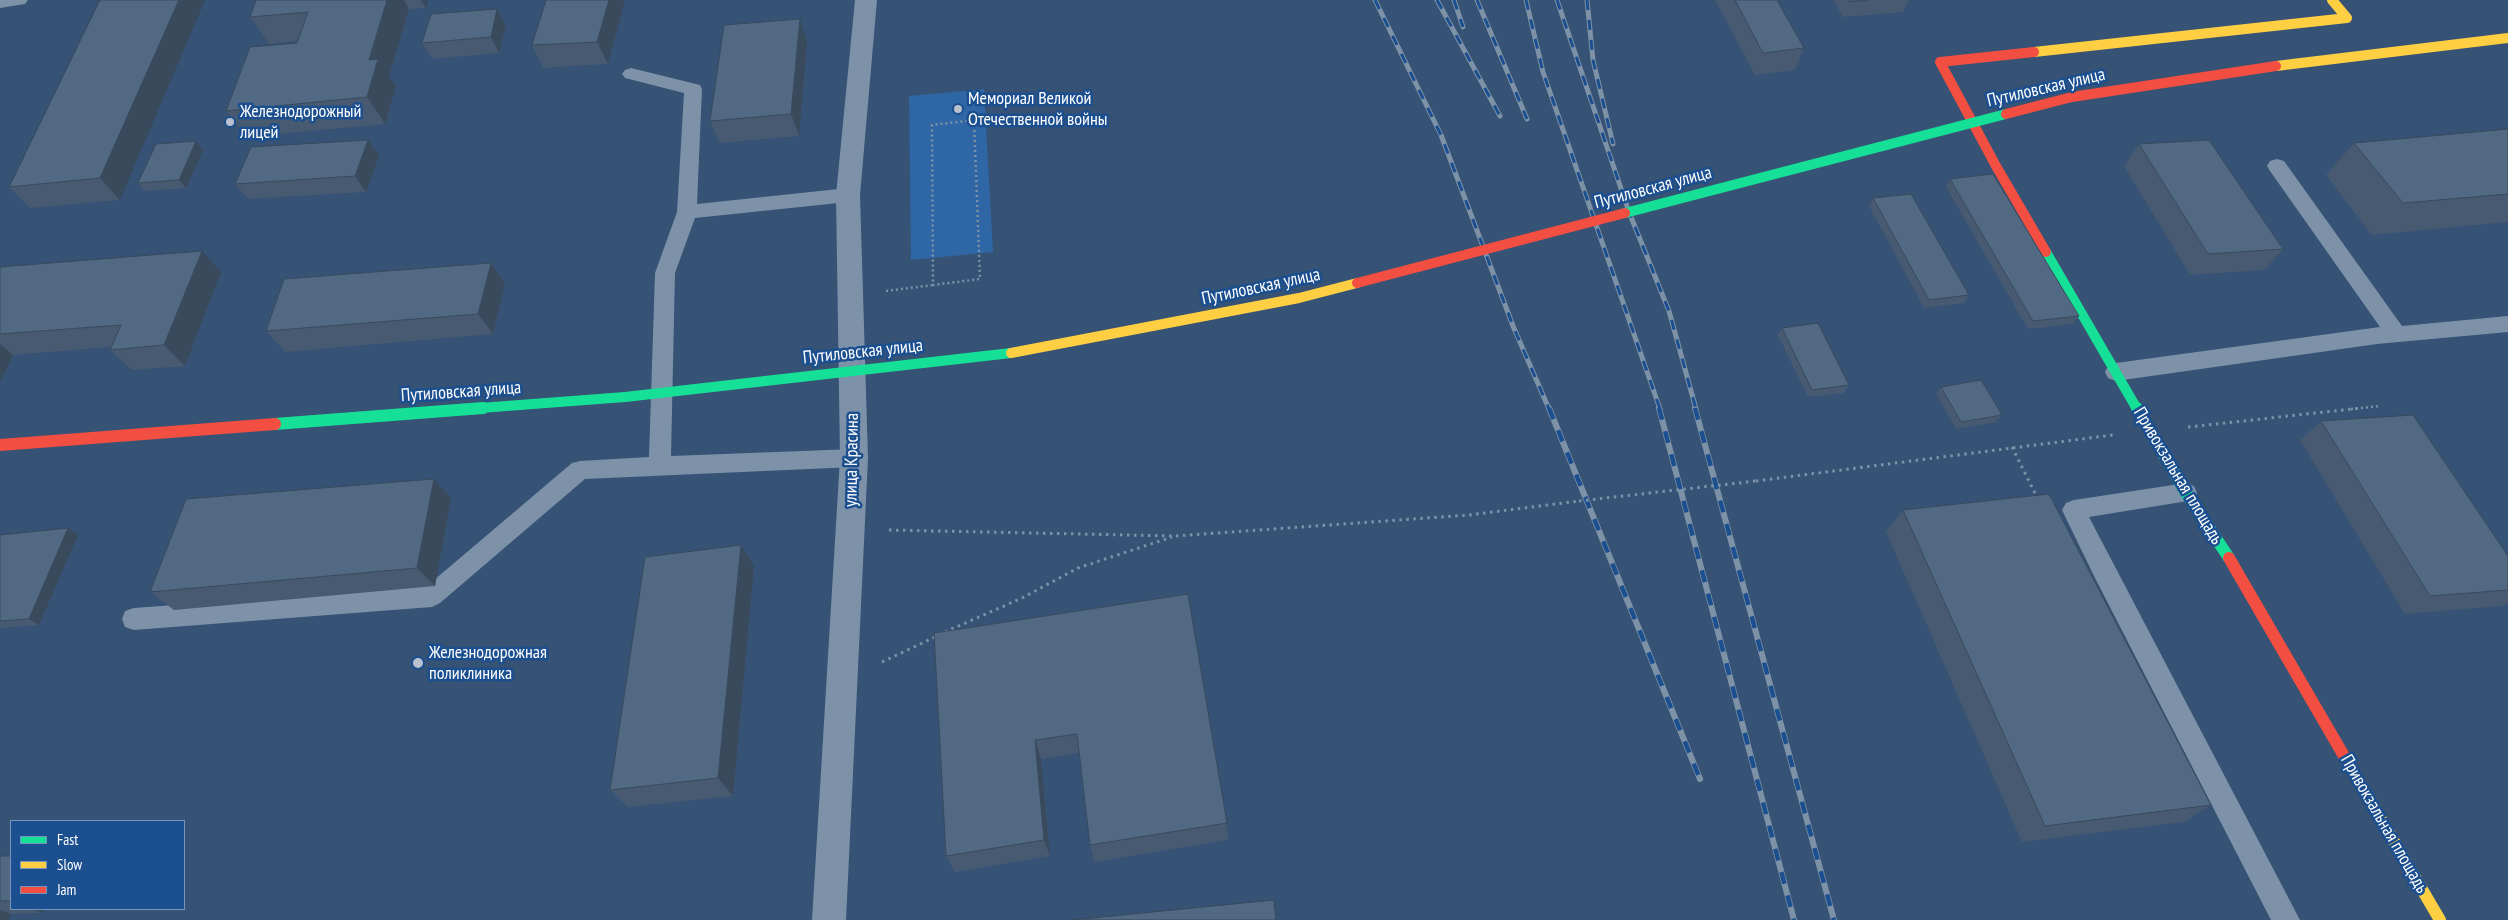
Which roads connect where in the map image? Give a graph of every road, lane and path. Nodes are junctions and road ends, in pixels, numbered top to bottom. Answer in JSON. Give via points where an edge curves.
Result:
{"nodes":[{"id":1,"x":19,"y":0,"type":"edge"},
{"id":2,"x":866,"y":0,"type":"edge"},
{"id":3,"x":2332,"y":0,"type":"edge"},
{"id":4,"x":0,"y":2,"type":"edge"},
{"id":5,"x":2508,"y":38,"type":"edge"},
{"id":6,"x":631,"y":74,"type":"dead end"},
{"id":7,"x":2277,"y":166,"type":"dead end"},
{"id":8,"x":848,"y":195,"type":"junction"},
{"id":9,"x":687,"y":212,"type":"junction"},
{"id":10,"x":933,"y":285,"type":"junction"},
{"id":11,"x":850,"y":296,"type":"junction"},
{"id":12,"x":2508,"y":324,"type":"edge"},
{"id":13,"x":2396,"y":334,"type":"junction"},
{"id":14,"x":2116,"y":372,"type":"junction"},
{"id":15,"x":2380,"y":406,"type":"dead end"},
{"id":16,"x":2150,"y":431,"type":"junction"},
{"id":17,"x":0,"y":445,"type":"edge"},
{"id":18,"x":854,"y":458,"type":"junction"},
{"id":19,"x":660,"y":466,"type":"junction"},
{"id":20,"x":2186,"y":493,"type":"junction"},
{"id":21,"x":850,"y":530,"type":"junction"},
{"id":22,"x":1175,"y":536,"type":"junction"},
{"id":23,"x":134,"y":619,"type":"dead end"},
{"id":24,"x":876,"y":670,"type":"dead end"},
{"id":25,"x":829,"y":920,"type":"edge"},
{"id":26,"x":2286,"y":920,"type":"edge"},
{"id":27,"x":2440,"y":920,"type":"edge"}],
"edges":[{"from":1,"to":4,"type":"lane"},
{"from":2,"to":8,"type":"street","name":"улица Красина"},
{"from":3,"to":14,"type":"main road","name":"Привокзальная площадь","via":[[2347,18],[1940,62],[1996,166]]},
{"from":5,"to":17,"type":"main road","name":"Путиловская улица","bridge":true,"via":[[2276,66],[2072,97],[1299,298],[1001,354],[625,397]]},
{"from":6,"to":9,"type":"lane","via":[[693,89]]},
{"from":7,"to":13,"type":"lane"},
{"from":8,"to":9,"type":"lane"},
{"from":8,"to":11,"type":"street","name":"улица Красина"},
{"from":9,"to":19,"type":"lane","via":[[665,273]]},
{"from":10,"to":10,"type":"path","via":[[980,279],[974,120],[932,125]]},
{"from":10,"to":11,"type":"path"},
{"from":11,"to":18,"type":"street","name":"улица Красина"},
{"from":12,"to":13,"type":"lane"},
{"from":13,"to":14,"type":"lane"},
{"from":14,"to":16,"type":"main road","name":"Привокзальная площадь"},
{"from":15,"to":16,"type":"path"},
{"from":16,"to":20,"type":"main road","name":"Привокзальная площадь"},
{"from":16,"to":22,"type":"path","bridge":true,"via":[[1469,515]]},
{"from":18,"to":19,"type":"lane"},
{"from":18,"to":21,"type":"street","name":"улица Красина"},
{"from":19,"to":23,"type":"lane","via":[[580,470],[432,596]]},
{"from":20,"to":26,"type":"lane","via":[[2074,510]]},
{"from":20,"to":27,"type":"main road","name":"Привокзальная площадь","via":[[2230,560]]},
{"from":21,"to":22,"type":"path"},
{"from":21,"to":25,"type":"street","name":"улица Красина"},
{"from":22,"to":24,"type":"path","via":[[1078,568],[1022,598],[882,662]]}]}
